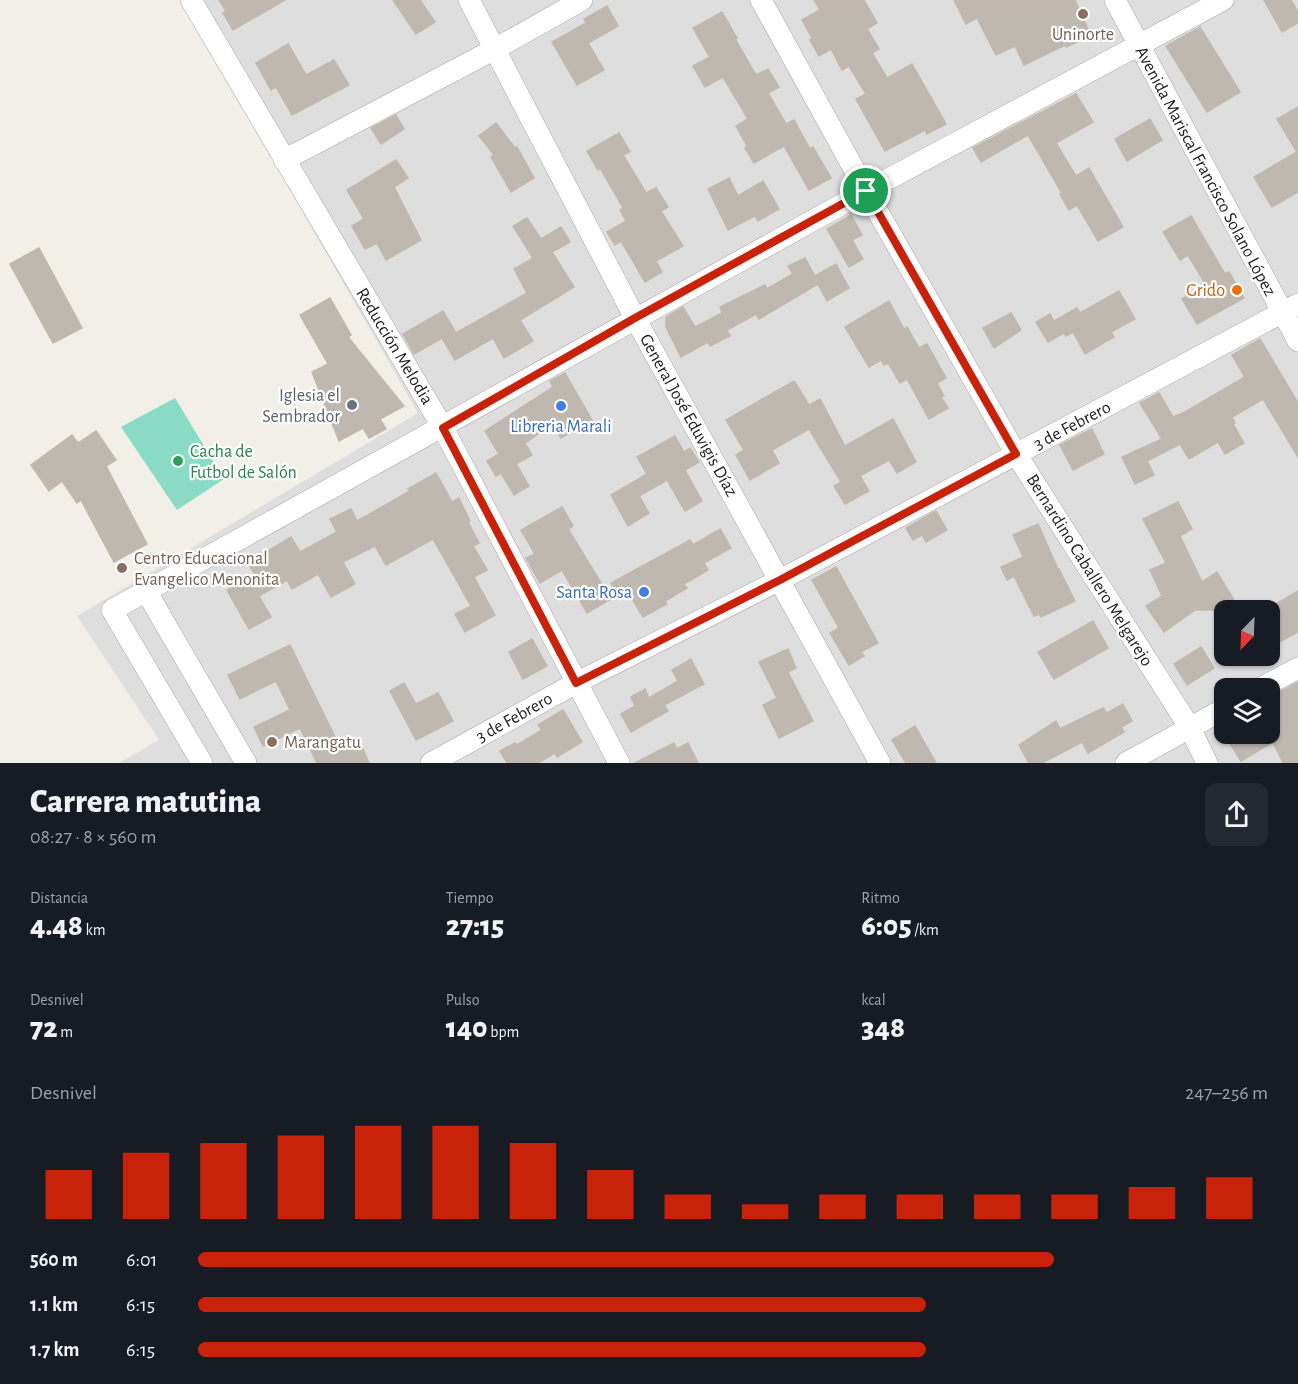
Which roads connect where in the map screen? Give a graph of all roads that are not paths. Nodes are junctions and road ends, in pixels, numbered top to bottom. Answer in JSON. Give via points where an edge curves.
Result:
{"nodes":[{"id":1,"x":191,"y":0,"type":"edge"},
{"id":2,"x":469,"y":0,"type":"edge"},
{"id":3,"x":582,"y":0,"type":"edge"},
{"id":4,"x":761,"y":0,"type":"edge"},
{"id":5,"x":1115,"y":0,"type":"edge"},
{"id":6,"x":1224,"y":0,"type":"edge"},
{"id":7,"x":1139,"y":46,"type":"junction"},
{"id":8,"x":495,"y":49,"type":"junction"},
{"id":9,"x":284,"y":160,"type":"junction"},
{"id":10,"x":866,"y":191,"type":"junction"},
{"id":11,"x":1290,"y":308,"type":"edge"},
{"id":12,"x":635,"y":318,"type":"junction"},
{"id":13,"x":1298,"y":341,"type":"edge"},
{"id":14,"x":443,"y":428,"type":"junction"},
{"id":15,"x":1016,"y":454,"type":"junction"},
{"id":16,"x":780,"y":580,"type":"junction"},
{"id":17,"x":146,"y":591,"type":"junction"},
{"id":18,"x":1298,"y":668,"type":"edge"},
{"id":19,"x":1280,"y":678,"type":"edge"},
{"id":20,"x":576,"y":683,"type":"junction"},
{"id":21,"x":1214,"y":715,"type":"edge"},
{"id":22,"x":1190,"y":728,"type":"junction"},
{"id":23,"x":202,"y":763,"type":"edge"},
{"id":24,"x":246,"y":763,"type":"edge"},
{"id":25,"x":431,"y":763,"type":"edge"},
{"id":26,"x":620,"y":763,"type":"edge"},
{"id":27,"x":880,"y":763,"type":"edge"},
{"id":28,"x":1126,"y":763,"type":"edge"},
{"id":29,"x":1207,"y":763,"type":"edge"}],
"edges":[{"from":1,"to":9,"type":"street","name":"Reducción Melodia"},
{"from":2,"to":8,"type":"street","name":"General José Eduvigis Díaz"},
{"from":3,"to":8,"type":"street"},
{"from":4,"to":10,"type":"street","name":"Bernardino Caballero Melgarejo"},
{"from":5,"to":7,"type":"street","name":"Avenida Mariscal Francisco Solano López"},
{"from":6,"to":7,"type":"street"},
{"from":7,"to":10,"type":"street"},
{"from":7,"to":11,"type":"street","name":"Avenida Mariscal Francisco Solano López"},
{"from":8,"to":9,"type":"street"},
{"from":8,"to":12,"type":"street","name":"General José Eduvigis Díaz"},
{"from":9,"to":14,"type":"street","name":"Reducción Melodia"},
{"from":10,"to":12,"type":"street"},
{"from":10,"to":15,"type":"street","name":"Bernardino Caballero Melgarejo"},
{"from":11,"to":13,"type":"street","name":"Avenida Mariscal Francisco Solano López"},
{"from":11,"to":15,"type":"street","name":"3 de Febrero"},
{"from":12,"to":14,"type":"street"},
{"from":12,"to":16,"type":"street","name":"General José Eduvigis Díaz"},
{"from":14,"to":17,"type":"street"},
{"from":14,"to":20,"type":"street","name":"Reducción Melodia"},
{"from":15,"to":16,"type":"street","name":"3 de Febrero"},
{"from":15,"to":22,"type":"street","name":"Bernardino Caballero Melgarejo"},
{"from":16,"to":20,"type":"street","name":"3 de Febrero"},
{"from":16,"to":27,"type":"street","name":"General José Eduvigis Díaz"},
{"from":17,"to":23,"type":"street","via":[[112,610]]},
{"from":17,"to":24,"type":"street"},
{"from":18,"to":19,"type":"street"},
{"from":20,"to":25,"type":"street","name":"3 de Febrero"},
{"from":20,"to":26,"type":"street","name":"Reducción Melodia"},
{"from":21,"to":22,"type":"street"},
{"from":22,"to":28,"type":"street"},
{"from":22,"to":29,"type":"street","name":"Bernardino Caballero Melgarejo"}]}
